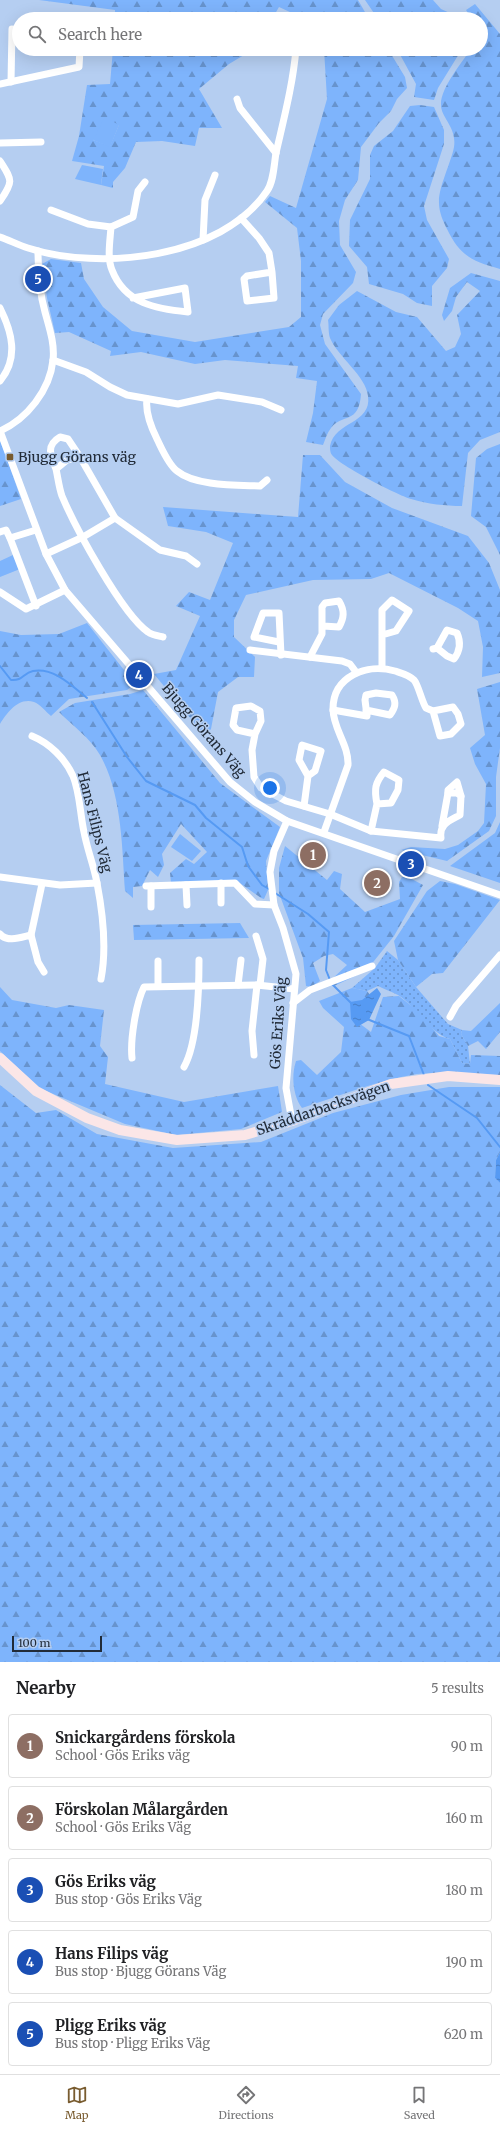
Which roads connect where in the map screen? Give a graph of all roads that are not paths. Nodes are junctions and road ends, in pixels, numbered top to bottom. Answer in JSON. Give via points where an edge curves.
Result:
{"nodes":[{"id":1,"x":12,"y":29,"type":"dead end"},
{"id":2,"x":80,"y":56,"type":"edge"},
{"id":3,"x":295,"y":56,"type":"edge"},
{"id":4,"x":11,"y":82,"type":"junction"},
{"id":5,"x":0,"y":84,"type":"edge"},
{"id":6,"x":237,"y":99,"type":"dead end"},
{"id":7,"x":41,"y":142,"type":"dead end"},
{"id":8,"x":0,"y":143,"type":"edge"},
{"id":9,"x":276,"y":153,"type":"junction"},
{"id":10,"x":0,"y":161,"type":"edge"},
{"id":11,"x":215,"y":175,"type":"dead end"},
{"id":12,"x":145,"y":182,"type":"dead end"},
{"id":13,"x":0,"y":201,"type":"edge"},
{"id":14,"x":51,"y":210,"type":"dead end"},
{"id":15,"x":241,"y":218,"type":"junction"},
{"id":16,"x":111,"y":227,"type":"junction"},
{"id":17,"x":0,"y":236,"type":"edge"},
{"id":18,"x":203,"y":240,"type":"junction"},
{"id":19,"x":38,"y":251,"type":"junction"},
{"id":20,"x":110,"y":259,"type":"junction"},
{"id":21,"x":272,"y":272,"type":"junction"},
{"id":22,"x":133,"y":298,"type":"junction"},
{"id":23,"x":0,"y":308,"type":"edge"},
{"id":24,"x":53,"y":360,"type":"junction"},
{"id":25,"x":0,"y":381,"type":"edge"},
{"id":26,"x":148,"y":399,"type":"junction"},
{"id":27,"x":281,"y":410,"type":"dead end"},
{"id":28,"x":0,"y":431,"type":"edge"},
{"id":29,"x":80,"y":457,"type":"junction"},
{"id":30,"x":56,"y":469,"type":"junction"},
{"id":31,"x":267,"y":480,"type":"dead end"},
{"id":32,"x":115,"y":518,"type":"junction"},
{"id":33,"x":36,"y":530,"type":"junction"},
{"id":34,"x":0,"y":532,"type":"edge"},
{"id":35,"x":83,"y":537,"type":"junction"},
{"id":36,"x":10,"y":538,"type":"junction"},
{"id":37,"x":46,"y":554,"type":"junction"},
{"id":38,"x":197,"y":564,"type":"dead end"},
{"id":39,"x":65,"y":590,"type":"junction"},
{"id":40,"x":0,"y":592,"type":"edge"},
{"id":41,"x":36,"y":606,"type":"junction"},
{"id":42,"x":323,"y":626,"type":"dead end"},
{"id":43,"x":382,"y":635,"type":"junction"},
{"id":44,"x":163,"y":637,"type":"dead end"},
{"id":45,"x":279,"y":642,"type":"junction"},
{"id":46,"x":250,"y":650,"type":"dead end"},
{"id":47,"x":281,"y":655,"type":"junction"},
{"id":48,"x":310,"y":657,"type":"junction"},
{"id":49,"x":382,"y":667,"type":"junction"},
{"id":50,"x":356,"y":672,"type":"junction"},
{"id":51,"x":333,"y":710,"type":"junction"},
{"id":52,"x":366,"y":710,"type":"dead end"},
{"id":53,"x":433,"y":711,"type":"junction"},
{"id":54,"x":255,"y":734,"type":"junction"},
{"id":55,"x":32,"y":736,"type":"dead end"},
{"id":56,"x":308,"y":776,"type":"dead end"},
{"id":57,"x":448,"y":793,"type":"junction"},
{"id":58,"x":461,"y":796,"type":"junction"},
{"id":59,"x":377,"y":804,"type":"junction"},
{"id":60,"x":304,"y":806,"type":"junction"},
{"id":61,"x":330,"y":814,"type":"junction"},
{"id":62,"x":287,"y":821,"type":"junction"},
{"id":63,"x":442,"y":826,"type":"junction"},
{"id":64,"x":371,"y":831,"type":"junction"},
{"id":65,"x":324,"y":832,"type":"junction"},
{"id":66,"x":0,"y":877,"type":"edge"},
{"id":67,"x":97,"y":883,"type":"junction"},
{"id":68,"x":221,"y":883,"type":"junction"},
{"id":69,"x":42,"y":884,"type":"junction"},
{"id":70,"x":186,"y":885,"type":"junction"},
{"id":71,"x":500,"y":895,"type":"edge"},
{"id":72,"x":221,"y":903,"type":"dead end"},
{"id":73,"x":186,"y":905,"type":"dead end"},
{"id":74,"x":274,"y":905,"type":"junction"},
{"id":75,"x":151,"y":907,"type":"dead end"},
{"id":76,"x":0,"y":934,"type":"edge"},
{"id":77,"x":31,"y":935,"type":"junction"},
{"id":78,"x":256,"y":936,"type":"dead end"},
{"id":79,"x":500,"y":956,"type":"edge"},
{"id":80,"x":199,"y":960,"type":"dead end"},
{"id":81,"x":241,"y":960,"type":"dead end"},
{"id":82,"x":158,"y":961,"type":"dead end"},
{"id":83,"x":372,"y":966,"type":"dead end"},
{"id":84,"x":44,"y":972,"type":"dead end"},
{"id":85,"x":101,"y":979,"type":"dead end"},
{"id":86,"x":199,"y":985,"type":"junction"},
{"id":87,"x":238,"y":985,"type":"junction"},
{"id":88,"x":259,"y":985,"type":"junction"},
{"id":89,"x":158,"y":986,"type":"junction"},
{"id":90,"x":294,"y":989,"type":"junction"},
{"id":91,"x":294,"y":1003,"type":"junction"},
{"id":92,"x":450,"y":1018,"type":"dead end"},
{"id":93,"x":254,"y":1055,"type":"dead end"},
{"id":94,"x":0,"y":1058,"type":"edge"},
{"id":95,"x":132,"y":1058,"type":"dead end"},
{"id":96,"x":184,"y":1067,"type":"dead end"},
{"id":97,"x":500,"y":1080,"type":"edge"},
{"id":98,"x":292,"y":1121,"type":"junction"}],
"edges":[{"from":1,"to":4,"type":"street"},
{"from":2,"to":4,"type":"street","via":[[79,67]]},
{"from":3,"to":9,"type":"street"},
{"from":4,"to":5,"type":"street"},
{"from":6,"to":9,"type":"street","via":[[240,108]]},
{"from":7,"to":8,"type":"street"},
{"from":9,"to":15,"type":"street","via":[[268,190]]},
{"from":10,"to":13,"type":"street","via":[[9,172],[11,181]]},
{"from":11,"to":18,"type":"street","via":[[205,200]]},
{"from":12,"to":16,"type":"street","via":[[138,191],[132,217]]},
{"from":14,"to":16,"type":"street","via":[[88,224]]},
{"from":15,"to":18,"type":"street"},
{"from":15,"to":21,"type":"street","via":[[269,253]]},
{"from":16,"to":20,"type":"street"},
{"from":17,"to":19,"type":"street"},
{"from":18,"to":20,"type":"street","via":[[182,248],[153,254]]},
{"from":19,"to":20,"type":"street"},
{"from":19,"to":24,"type":"street","via":[[38,279],[51,331]]},
{"from":20,"to":22,"type":"street","via":[[114,275]]},
{"from":21,"to":21,"type":"street","via":[[247,276],[244,284],[247,301],[274,298]]},
{"from":22,"to":22,"type":"street","via":[[185,288],[188,312],[150,307]]},
{"from":23,"to":25,"type":"street","via":[[9,325],[12,355]]},
{"from":24,"to":26,"type":"street","via":[[86,372],[110,388],[127,395]]},
{"from":24,"to":28,"type":"street","via":[[38,399],[15,423]]},
{"from":26,"to":27,"type":"street","via":[[178,404],[218,395],[262,402]]},
{"from":26,"to":31,"type":"street","via":[[146,406],[151,426],[176,471],[198,481],[260,486]]},
{"from":28,"to":33,"type":"street","name":"Bjugg Görans Väg"},
{"from":29,"to":30,"type":"street","via":[[67,460]]},
{"from":29,"to":30,"type":"street","via":[[68,439],[60,437],[52,442],[50,447]]},
{"from":29,"to":32,"type":"street"},
{"from":30,"to":35,"type":"street","via":[[62,495]]},
{"from":32,"to":35,"type":"street"},
{"from":32,"to":38,"type":"street","via":[[160,550],[186,556]]},
{"from":33,"to":36,"type":"street"},
{"from":33,"to":37,"type":"street","name":"Bjugg Görans Väg"},
{"from":34,"to":36,"type":"street","via":[[6,530]]},
{"from":35,"to":37,"type":"street"},
{"from":35,"to":44,"type":"street","via":[[129,611],[149,633]]},
{"from":36,"to":41,"type":"street"},
{"from":37,"to":39,"type":"street","name":"Bjugg Görans Väg"},
{"from":39,"to":41,"type":"street"},
{"from":39,"to":62,"type":"street","name":"Bjugg Görans Väg","via":[[230,782],[255,802]]},
{"from":40,"to":41,"type":"street","via":[[26,609]]},
{"from":42,"to":48,"type":"street","via":[[322,634]]},
{"from":43,"to":43,"type":"street","via":[[382,610],[392,600],[409,611],[396,631]]},
{"from":43,"to":49,"type":"street"},
{"from":45,"to":45,"type":"street","via":[[279,613],[263,613],[254,637]]},
{"from":45,"to":47,"type":"street"},
{"from":46,"to":47,"type":"street"},
{"from":47,"to":48,"type":"street"},
{"from":48,"to":50,"type":"street","via":[[342,661],[350,664]]},
{"from":49,"to":50,"type":"street"},
{"from":49,"to":53,"type":"street","via":[[403,673],[415,681],[426,708]]},
{"from":50,"to":51,"type":"street","via":[[346,678],[336,691]]},
{"from":51,"to":52,"type":"street","via":[[367,716]]},
{"from":51,"to":61,"type":"street","via":[[348,755],[348,765]]},
{"from":53,"to":53,"type":"street","via":[[440,736],[451,734],[461,724],[453,707]]},
{"from":54,"to":54,"type":"street","via":[[260,721],[260,711],[251,706],[236,708],[234,725],[237,730]]},
{"from":54,"to":60,"type":"street","via":[[252,750],[254,777],[261,788],[286,801]]},
{"from":55,"to":67,"type":"street","name":"Hans Filips Väg","via":[[42,740],[54,751],[65,762],[73,776]]},
{"from":56,"to":60,"type":"street"},
{"from":57,"to":58,"type":"street","via":[[457,793]]},
{"from":57,"to":58,"type":"street","via":[[457,782]]},
{"from":57,"to":63,"type":"street"},
{"from":58,"to":63,"type":"street","via":[[460,815]]},
{"from":59,"to":59,"type":"street","via":[[391,804],[398,790],[399,780],[384,772],[374,789]]},
{"from":59,"to":64,"type":"street"},
{"from":60,"to":61,"type":"street"},
{"from":61,"to":64,"type":"street"},
{"from":61,"to":65,"type":"street"},
{"from":62,"to":65,"type":"street"},
{"from":62,"to":74,"type":"street","name":"Gös Eriks Väg","via":[[274,851],[270,872]]},
{"from":63,"to":64,"type":"street","via":[[441,838]]},
{"from":65,"to":71,"type":"street"},
{"from":66,"to":69,"type":"street","name":"Hans Filips Väg"},
{"from":67,"to":69,"type":"street","name":"Hans Filips Väg"},
{"from":67,"to":85,"type":"street","name":"Hans Filips Väg","via":[[105,957]]},
{"from":68,"to":70,"type":"street"},
{"from":68,"to":72,"type":"street"},
{"from":68,"to":74,"type":"street","via":[[235,883],[255,904]]},
{"from":69,"to":77,"type":"street"},
{"from":70,"to":73,"type":"street"},
{"from":70,"to":75,"type":"street","via":[[148,886]]},
{"from":74,"to":90,"type":"street","name":"Gös Eriks Väg","via":[[292,957],[296,974]]},
{"from":76,"to":77,"type":"street","via":[[10,939]]},
{"from":77,"to":84,"type":"street","via":[[38,962]]},
{"from":78,"to":88,"type":"street","via":[[263,959]]},
{"from":79,"to":92,"type":"street","via":[[456,1006]]},
{"from":80,"to":86,"type":"street"},
{"from":81,"to":87,"type":"street"},
{"from":82,"to":89,"type":"street"},
{"from":83,"to":91,"type":"street","via":[[310,990]]},
{"from":86,"to":87,"type":"street"},
{"from":86,"to":89,"type":"street"},
{"from":86,"to":96,"type":"street","via":[[189,1058]]},
{"from":87,"to":88,"type":"street"},
{"from":88,"to":90,"type":"street"},
{"from":88,"to":93,"type":"street","via":[[252,1031]]},
{"from":89,"to":95,"type":"street","via":[[144,987],[140,994],[131,1049]]},
{"from":90,"to":91,"type":"street","name":"Gös Eriks Väg"},
{"from":91,"to":98,"type":"street","name":"Gös Eriks Väg","via":[[286,1088]]},
{"from":94,"to":98,"type":"street","name":"Skräddarbacksvägen","via":[[36,1091],[87,1118],[120,1130],[177,1140],[245,1135]]},
{"from":97,"to":98,"type":"street","name":"Skräddarbacksvägen","via":[[448,1076],[391,1084]]}]}
